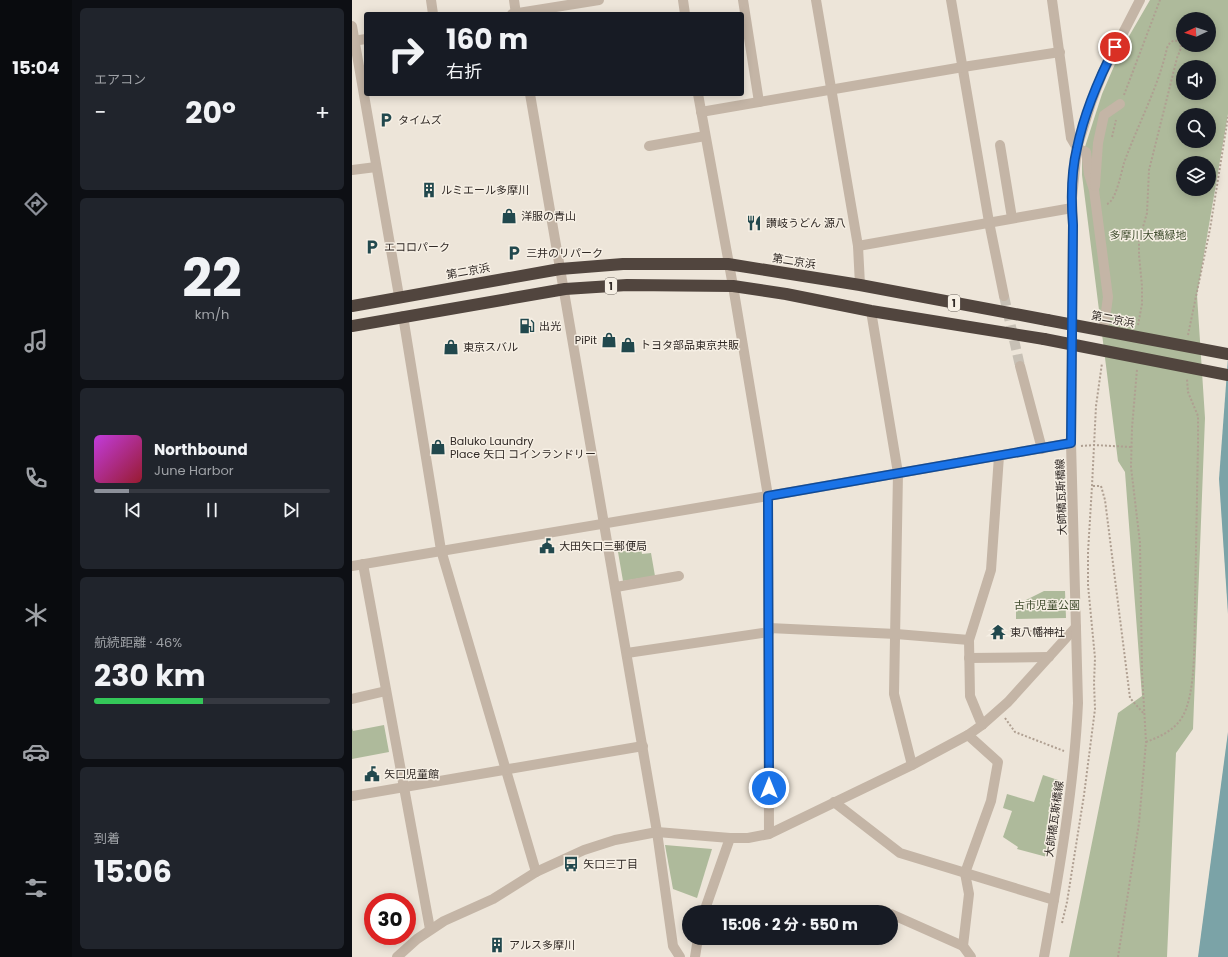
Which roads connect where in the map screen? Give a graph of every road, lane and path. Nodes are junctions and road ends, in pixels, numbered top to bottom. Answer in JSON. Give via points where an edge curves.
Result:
{"nodes":[{"id":1,"x":431,"y":0,"type":"edge"},
{"id":2,"x":514,"y":0,"type":"edge"},
{"id":3,"x":599,"y":0,"type":"edge"},
{"id":4,"x":683,"y":0,"type":"edge"},
{"id":5,"x":743,"y":0,"type":"edge"},
{"id":6,"x":816,"y":0,"type":"edge"},
{"id":7,"x":951,"y":0,"type":"edge"},
{"id":8,"x":1052,"y":0,"type":"edge"},
{"id":9,"x":1140,"y":0,"type":"edge"},
{"id":10,"x":1160,"y":0,"type":"edge"},
{"id":11,"x":433,"y":12,"type":"edge"},
{"id":12,"x":515,"y":12,"type":"edge"},
{"id":13,"x":527,"y":12,"type":"edge"},
{"id":14,"x":685,"y":12,"type":"edge"},
{"id":15,"x":352,"y":26,"type":"edge"},
{"id":16,"x":364,"y":39,"type":"edge"},
{"id":17,"x":353,"y":41,"type":"edge"},
{"id":18,"x":1060,"y":52,"type":"junction"},
{"id":19,"x":963,"y":67,"type":"junction"},
{"id":20,"x":832,"y":90,"type":"junction"},
{"id":21,"x":530,"y":96,"type":"edge"},
{"id":22,"x":698,"y":96,"type":"edge"},
{"id":23,"x":759,"y":102,"type":"junction"},
{"id":24,"x":1120,"y":104,"type":"joint"},
{"id":25,"x":701,"y":112,"type":"junction"},
{"id":26,"x":1228,"y":117,"type":"edge"},
{"id":27,"x":705,"y":136,"type":"junction"},
{"id":28,"x":1000,"y":145,"type":"dead end"},
{"id":29,"x":649,"y":146,"type":"dead end"},
{"id":30,"x":1077,"y":148,"type":"junction"},
{"id":31,"x":376,"y":166,"type":"junction"},
{"id":32,"x":352,"y":170,"type":"edge"},
{"id":33,"x":1094,"y":190,"type":"junction"},
{"id":34,"x":1103,"y":203,"type":"dead end"},
{"id":35,"x":1072,"y":208,"type":"junction"},
{"id":36,"x":1012,"y":218,"type":"junction"},
{"id":37,"x":989,"y":222,"type":"junction"},
{"id":38,"x":1100,"y":231,"type":"junction"},
{"id":39,"x":1139,"y":241,"type":"junction"},
{"id":40,"x":858,"y":246,"type":"junction"},
{"id":41,"x":728,"y":264,"type":"junction"},
{"id":42,"x":560,"y":269,"type":"junction"},
{"id":43,"x":860,"y":285,"type":"junction"},
{"id":44,"x":733,"y":286,"type":"junction"},
{"id":45,"x":565,"y":289,"type":"junction"},
{"id":46,"x":399,"y":296,"type":"junction"},
{"id":47,"x":1004,"y":296,"type":"tunnel mouth"},
{"id":48,"x":352,"y":306,"type":"edge"},
{"id":49,"x":871,"y":312,"type":"junction"},
{"id":50,"x":402,"y":316,"type":"junction"},
{"id":51,"x":352,"y":326,"type":"edge"},
{"id":52,"x":1104,"y":326,"type":"dead end"},
{"id":53,"x":1138,"y":326,"type":"dead end"},
{"id":54,"x":1188,"y":336,"type":"dead end"},
{"id":55,"x":1228,"y":354,"type":"edge"},
{"id":56,"x":1102,"y":362,"type":"dead end"},
{"id":57,"x":1137,"y":364,"type":"dead end"},
{"id":58,"x":1020,"y":366,"type":"tunnel mouth"},
{"id":59,"x":1228,"y":375,"type":"edge"},
{"id":60,"x":1186,"y":378,"type":"dead end"},
{"id":61,"x":1074,"y":445,"type":"junction"},
{"id":62,"x":1094,"y":445,"type":"junction"},
{"id":63,"x":1132,"y":447,"type":"junction"},
{"id":64,"x":1042,"y":449,"type":"junction"},
{"id":65,"x":999,"y":456,"type":"junction"},
{"id":66,"x":898,"y":473,"type":"junction"},
{"id":67,"x":768,"y":496,"type":"junction"},
{"id":68,"x":605,"y":523,"type":"junction"},
{"id":69,"x":441,"y":550,"type":"junction"},
{"id":70,"x":363,"y":564,"type":"junction"},
{"id":71,"x":352,"y":566,"type":"edge"},
{"id":72,"x":680,"y":576,"type":"dead end"},
{"id":73,"x":616,"y":587,"type":"junction"},
{"id":74,"x":1076,"y":628,"type":"junction"},
{"id":75,"x":769,"y":630,"type":"junction"},
{"id":76,"x":1010,"y":631,"type":"dead end"},
{"id":77,"x":1060,"y":631,"type":"dead end"},
{"id":78,"x":896,"y":634,"type":"junction"},
{"id":79,"x":969,"y":640,"type":"junction"},
{"id":80,"x":627,"y":653,"type":"junction"},
{"id":81,"x":1049,"y":657,"type":"junction"},
{"id":82,"x":969,"y":658,"type":"junction"},
{"id":83,"x":386,"y":691,"type":"junction"},
{"id":84,"x":352,"y":699,"type":"edge"},
{"id":85,"x":998,"y":710,"type":"junction"},
{"id":86,"x":1144,"y":715,"type":"junction"},
{"id":87,"x":982,"y":725,"type":"junction"},
{"id":88,"x":968,"y":736,"type":"junction"},
{"id":89,"x":1146,"y":742,"type":"junction"},
{"id":90,"x":643,"y":746,"type":"junction"},
{"id":91,"x":1060,"y":750,"type":"dead end"},
{"id":92,"x":912,"y":765,"type":"junction"},
{"id":93,"x":506,"y":770,"type":"junction"},
{"id":94,"x":404,"y":788,"type":"junction"},
{"id":95,"x":352,"y":796,"type":"edge"},
{"id":96,"x":834,"y":802,"type":"junction"},
{"id":97,"x":657,"y":832,"type":"junction"},
{"id":98,"x":769,"y":834,"type":"junction"},
{"id":99,"x":730,"y":838,"type":"junction"},
{"id":100,"x":536,"y":872,"type":"junction"},
{"id":101,"x":965,"y":873,"type":"junction"},
{"id":102,"x":1054,"y":900,"type":"junction"},
{"id":103,"x":706,"y":905,"type":"edge"},
{"id":104,"x":898,"y":917,"type":"edge"},
{"id":105,"x":430,"y":929,"type":"junction"},
{"id":106,"x":697,"y":945,"type":"edge"},
{"id":107,"x":963,"y":946,"type":"junction"},
{"id":108,"x":398,"y":957,"type":"edge"},
{"id":109,"x":680,"y":957,"type":"edge"},
{"id":110,"x":694,"y":957,"type":"edge"},
{"id":111,"x":971,"y":957,"type":"edge"},
{"id":112,"x":1044,"y":957,"type":"edge"},
{"id":113,"x":1118,"y":957,"type":"edge"}],
"edges":[{"from":1,"to":11,"type":"street"},
{"from":2,"to":12,"type":"street"},
{"from":3,"to":13,"type":"street"},
{"from":4,"to":14,"type":"street"},
{"from":5,"to":23,"type":"street"},
{"from":6,"to":20,"type":"street"},
{"from":7,"to":19,"type":"street"},
{"from":8,"to":18,"type":"street"},
{"from":9,"to":30,"type":"street","name":"大師橋瓦斯橋線","via":[[1103,72]]},
{"from":10,"to":24,"type":"path"},
{"from":15,"to":17,"type":"street"},
{"from":16,"to":17,"type":"street"},
{"from":17,"to":31,"type":"street"},
{"from":18,"to":19,"type":"street"},
{"from":18,"to":30,"type":"street","via":[[1071,138]]},
{"from":19,"to":20,"type":"street"},
{"from":19,"to":37,"type":"street"},
{"from":20,"to":23,"type":"street"},
{"from":20,"to":40,"type":"street"},
{"from":21,"to":42,"type":"street"},
{"from":22,"to":25,"type":"street"},
{"from":23,"to":25,"type":"street"},
{"from":24,"to":33,"type":"street","via":[[1104,115],[1098,143]]},
{"from":25,"to":27,"type":"street"},
{"from":26,"to":54,"type":"path","via":[[1210,229]]},
{"from":27,"to":29,"type":"street"},
{"from":27,"to":41,"type":"street"},
{"from":28,"to":36,"type":"street"},
{"from":30,"to":33,"type":"street","via":[[1086,152]]},
{"from":30,"to":35,"type":"street","name":"大師橋瓦斯橋線"},
{"from":31,"to":32,"type":"street"},
{"from":31,"to":46,"type":"street"},
{"from":33,"to":38,"type":"street"},
{"from":34,"to":39,"type":"path","via":[[1110,203],[1114,197],[1126,157],[1157,81],[1169,43],[1174,40],[1180,42],[1181,48],[1149,170],[1147,213]]},
{"from":35,"to":36,"type":"street"},
{"from":35,"to":61,"type":"street","name":"大師橋瓦斯橋線"},
{"from":36,"to":37,"type":"street"},
{"from":37,"to":40,"type":"street"},
{"from":37,"to":47,"type":"street"},
{"from":38,"to":39,"type":"path","via":[[1128,232]]},
{"from":38,"to":52,"type":"street","via":[[1108,297]]},
{"from":39,"to":53,"type":"path","via":[[1142,304]]},
{"from":40,"to":43,"type":"street"},
{"from":41,"to":42,"type":"highway","name":"第二京浜","number":"1","via":[[623,264]]},
{"from":41,"to":43,"type":"highway","name":"第二京浜","number":"1"},
{"from":41,"to":44,"type":"street"},
{"from":42,"to":45,"type":"street"},
{"from":42,"to":46,"type":"highway","name":"第二京浜","number":"1"},
{"from":43,"to":55,"type":"highway","name":"第二京浜","number":"1","bridge":true},
{"from":44,"to":45,"type":"highway","number":"1","via":[[627,285]]},
{"from":44,"to":49,"type":"highway","number":"1"},
{"from":44,"to":67,"type":"street"},
{"from":45,"to":50,"type":"highway","number":"1"},
{"from":45,"to":68,"type":"street"},
{"from":46,"to":48,"type":"highway","name":"第二京浜","number":"1"},
{"from":49,"to":59,"type":"highway","number":"1","bridge":true,"via":[[1044,339]]},
{"from":49,"to":66,"type":"street"},
{"from":50,"to":51,"type":"highway","number":"1"},
{"from":50,"to":69,"type":"street"},
{"from":56,"to":62,"type":"path"},
{"from":57,"to":63,"type":"path"},
{"from":58,"to":64,"type":"street"},
{"from":60,"to":89,"type":"path","via":[[1188,392],[1198,416],[1197,541],[1191,692],[1181,720],[1167,733]]},
{"from":61,"to":62,"type":"path"},
{"from":61,"to":64,"type":"street"},
{"from":61,"to":74,"type":"street","name":"大師橋瓦斯橋線"},
{"from":62,"to":63,"type":"path"},
{"from":62,"to":86,"type":"path","via":[[1092,486],[1101,486],[1105,500],[1130,698]]},
{"from":63,"to":86,"type":"path","via":[[1131,467],[1140,543]]},
{"from":64,"to":65,"type":"street"},
{"from":65,"to":66,"type":"street"},
{"from":65,"to":79,"type":"street","via":[[991,570]]},
{"from":66,"to":67,"type":"street"},
{"from":66,"to":78,"type":"street"},
{"from":67,"to":68,"type":"street"},
{"from":67,"to":75,"type":"street"},
{"from":68,"to":69,"type":"street"},
{"from":68,"to":73,"type":"street"},
{"from":69,"to":70,"type":"street"},
{"from":69,"to":93,"type":"street"},
{"from":70,"to":71,"type":"street"},
{"from":70,"to":83,"type":"street"},
{"from":72,"to":73,"type":"street"},
{"from":73,"to":80,"type":"street"},
{"from":74,"to":81,"type":"street"},
{"from":74,"to":102,"type":"street","name":"大師橋瓦斯橋線","via":[[1077,735],[1065,837]]},
{"from":75,"to":78,"type":"street"},
{"from":75,"to":80,"type":"street"},
{"from":75,"to":98,"type":"street"},
{"from":76,"to":77,"type":"path"},
{"from":78,"to":79,"type":"street"},
{"from":78,"to":92,"type":"street","via":[[894,694]]},
{"from":79,"to":82,"type":"street"},
{"from":80,"to":90,"type":"street"},
{"from":81,"to":82,"type":"street"},
{"from":81,"to":85,"type":"street"},
{"from":82,"to":87,"type":"street","via":[[970,696]]},
{"from":83,"to":84,"type":"street"},
{"from":83,"to":94,"type":"street"},
{"from":85,"to":87,"type":"street"},
{"from":85,"to":91,"type":"path","via":[[1015,732]]},
{"from":86,"to":89,"type":"path"},
{"from":87,"to":88,"type":"street"},
{"from":88,"to":92,"type":"street"},
{"from":88,"to":101,"type":"street","via":[[998,762],[991,801]]},
{"from":89,"to":113,"type":"path","via":[[1139,823]]},
{"from":90,"to":93,"type":"street"},
{"from":90,"to":97,"type":"street"},
{"from":92,"to":96,"type":"street"},
{"from":93,"to":94,"type":"street"},
{"from":93,"to":100,"type":"street"},
{"from":94,"to":95,"type":"street"},
{"from":94,"to":105,"type":"street"},
{"from":96,"to":98,"type":"street"},
{"from":96,"to":101,"type":"street","via":[[900,853]]},
{"from":97,"to":99,"type":"street"},
{"from":97,"to":100,"type":"street","via":[[635,835],[584,850]]},
{"from":97,"to":109,"type":"street","via":[[673,946]]},
{"from":98,"to":99,"type":"street"},
{"from":99,"to":103,"type":"street"},
{"from":100,"to":105,"type":"street","via":[[492,899],[444,920]]},
{"from":101,"to":102,"type":"street"},
{"from":101,"to":107,"type":"street","via":[[969,894]]},
{"from":102,"to":112,"type":"street","name":"大師橋瓦斯橋線"},
{"from":104,"to":107,"type":"street"},
{"from":105,"to":108,"type":"street"},
{"from":106,"to":110,"type":"street"},
{"from":107,"to":111,"type":"street"}]}
